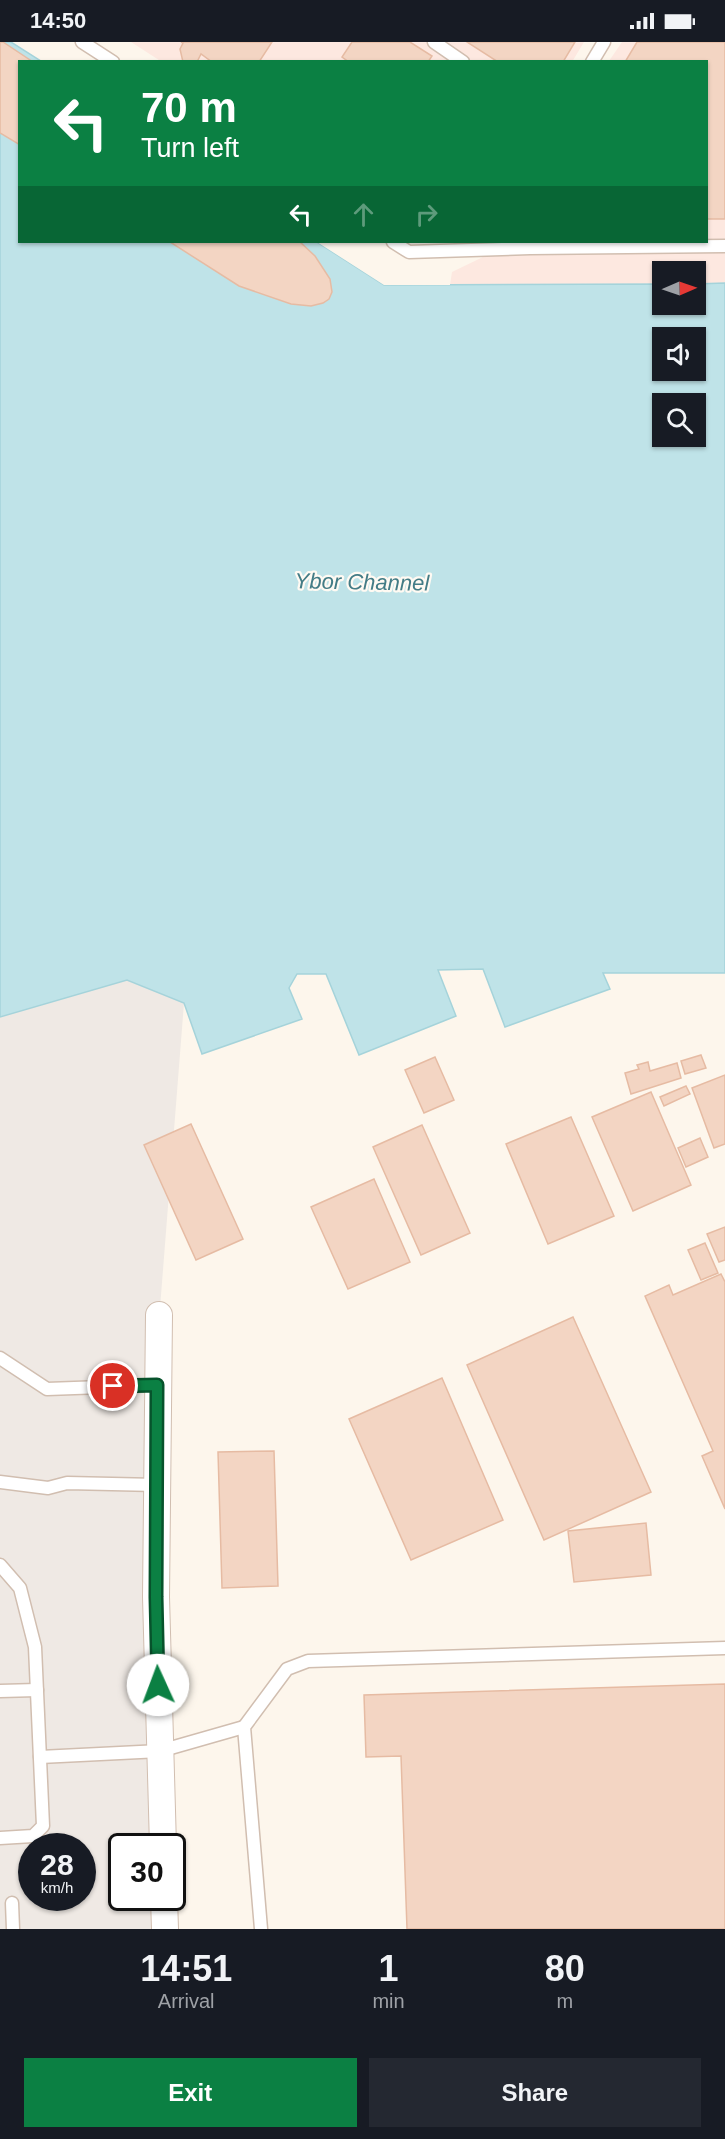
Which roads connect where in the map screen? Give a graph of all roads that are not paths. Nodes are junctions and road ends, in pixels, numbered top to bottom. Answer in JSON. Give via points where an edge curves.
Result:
{"nodes":[{"id":1,"x":82,"y":42,"type":"edge"},
{"id":2,"x":434,"y":42,"type":"edge"},
{"id":3,"x":604,"y":42,"type":"edge"},
{"id":4,"x":109,"y":60,"type":"edge"},
{"id":5,"x":460,"y":60,"type":"edge"},
{"id":6,"x":593,"y":60,"type":"edge"},
{"id":7,"x":395,"y":243,"type":"edge"},
{"id":8,"x":461,"y":246,"type":"edge"},
{"id":9,"x":725,"y":246,"type":"edge"},
{"id":10,"x":159,"y":1315,"type":"dead end"},
{"id":11,"x":0,"y":1358,"type":"edge"},
{"id":12,"x":157,"y":1385,"type":"junction"},
{"id":13,"x":0,"y":1482,"type":"edge"},
{"id":14,"x":157,"y":1485,"type":"junction"},
{"id":15,"x":0,"y":1565,"type":"edge"},
{"id":16,"x":725,"y":1648,"type":"edge"},
{"id":17,"x":37,"y":1690,"type":"junction"},
{"id":18,"x":0,"y":1691,"type":"edge"},
{"id":19,"x":244,"y":1727,"type":"junction"},
{"id":20,"x":160,"y":1751,"type":"junction"},
{"id":21,"x":40,"y":1757,"type":"junction"},
{"id":22,"x":163,"y":1833,"type":"edge"},
{"id":23,"x":0,"y":1838,"type":"edge"},
{"id":24,"x":12,"y":1903,"type":"dead end"},
{"id":25,"x":164,"y":1911,"type":"edge"},
{"id":26,"x":13,"y":1929,"type":"edge"},
{"id":27,"x":165,"y":1929,"type":"edge"},
{"id":28,"x":261,"y":1929,"type":"edge"}],
"edges":[{"from":1,"to":4,"type":"lane"},
{"from":2,"to":5,"type":"lane"},
{"from":3,"to":6,"type":"lane"},
{"from":7,"to":8,"type":"lane","via":[[409,252]]},
{"from":8,"to":9,"type":"lane"},
{"from":10,"to":12,"type":"street"},
{"from":11,"to":12,"type":"lane","via":[[47,1389]]},
{"from":12,"to":14,"type":"street"},
{"from":13,"to":14,"type":"lane","via":[[48,1488],[67,1483]]},
{"from":14,"to":20,"type":"street"},
{"from":15,"to":17,"type":"lane","via":[[20,1588],[35,1647]]},
{"from":16,"to":19,"type":"lane","via":[[308,1660],[287,1669]]},
{"from":17,"to":18,"type":"lane"},
{"from":17,"to":21,"type":"lane"},
{"from":19,"to":20,"type":"lane"},
{"from":19,"to":28,"type":"lane"},
{"from":20,"to":21,"type":"lane"},
{"from":20,"to":22,"type":"street"},
{"from":21,"to":23,"type":"lane","via":[[43,1826],[33,1836]]},
{"from":24,"to":26,"type":"lane"},
{"from":25,"to":27,"type":"street"}]}
